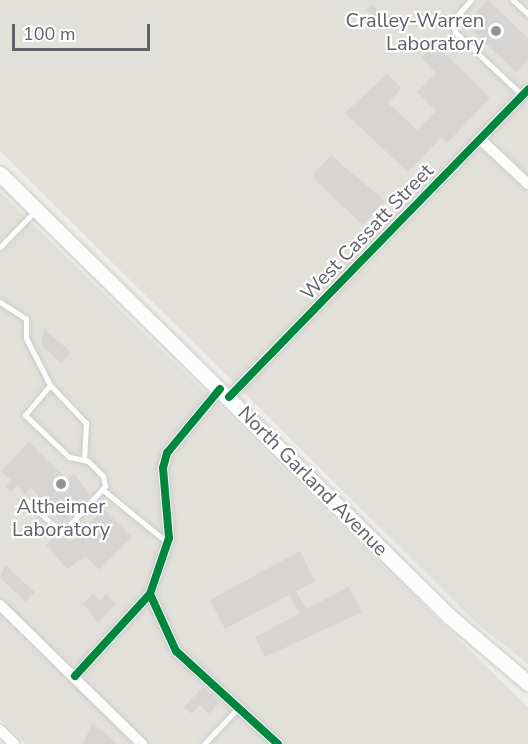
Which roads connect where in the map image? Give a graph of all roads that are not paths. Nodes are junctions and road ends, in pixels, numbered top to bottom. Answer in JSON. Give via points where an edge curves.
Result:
{"nodes":[{"id":1,"x":471,"y":0,"type":"edge"},
{"id":2,"x":513,"y":0,"type":"edge"},
{"id":3,"x":528,"y":14,"type":"edge"},
{"id":4,"x":525,"y":92,"type":"edge"},
{"id":5,"x":480,"y":139,"type":"junction"},
{"id":6,"x":0,"y":174,"type":"edge"},
{"id":7,"x":528,"y":184,"type":"edge"},
{"id":8,"x":37,"y":208,"type":"junction"},
{"id":9,"x":0,"y":247,"type":"edge"},
{"id":10,"x":0,"y":302,"type":"edge"},
{"id":11,"x":50,"y":385,"type":"junction"},
{"id":12,"x":225,"y":393,"type":"junction"},
{"id":13,"x":84,"y":458,"type":"junction"},
{"id":14,"x":103,"y":490,"type":"junction"},
{"id":15,"x":27,"y":501,"type":"dead end"},
{"id":16,"x":168,"y":543,"type":"junction"},
{"id":17,"x":150,"y":594,"type":"junction"},
{"id":18,"x":0,"y":605,"type":"edge"},
{"id":19,"x":75,"y":676,"type":"junction"},
{"id":20,"x":528,"y":683,"type":"edge"},
{"id":21,"x":239,"y":707,"type":"junction"},
{"id":22,"x":0,"y":730,"type":"edge"},
{"id":23,"x":14,"y":744,"type":"edge"},
{"id":24,"x":142,"y":744,"type":"edge"},
{"id":25,"x":204,"y":744,"type":"edge"},
{"id":26,"x":278,"y":744,"type":"edge"}],
"edges":[{"from":1,"to":4,"type":"lane","via":[[453,20],[455,32]]},
{"from":2,"to":3,"type":"lane"},
{"from":4,"to":5,"type":"street","name":"West Cassatt Street"},
{"from":5,"to":7,"type":"street"},
{"from":5,"to":12,"type":"street","name":"West Cassatt Street"},
{"from":6,"to":8,"type":"main road","name":"North Garland Avenue"},
{"from":8,"to":9,"type":"lane"},
{"from":8,"to":12,"type":"main road","name":"North Garland Avenue"},
{"from":10,"to":11,"type":"lane","via":[[26,319],[26,338]]},
{"from":11,"to":13,"type":"lane","via":[[86,423]]},
{"from":11,"to":13,"type":"lane","via":[[25,415],[69,457]]},
{"from":12,"to":16,"type":"street","name":"West Cassatt Street","via":[[167,453],[163,468]]},
{"from":12,"to":20,"type":"main road","name":"North Garland Avenue","via":[[449,616]]},
{"from":13,"to":14,"type":"lane","via":[[103,476]]},
{"from":14,"to":15,"type":"lane","via":[[62,533]]},
{"from":14,"to":16,"type":"lane"},
{"from":16,"to":17,"type":"street"},
{"from":17,"to":19,"type":"street"},
{"from":17,"to":21,"type":"street","via":[[176,651]]},
{"from":18,"to":19,"type":"street"},
{"from":19,"to":24,"type":"street"},
{"from":21,"to":25,"type":"lane"},
{"from":21,"to":26,"type":"street"},
{"from":22,"to":23,"type":"street"}]}
